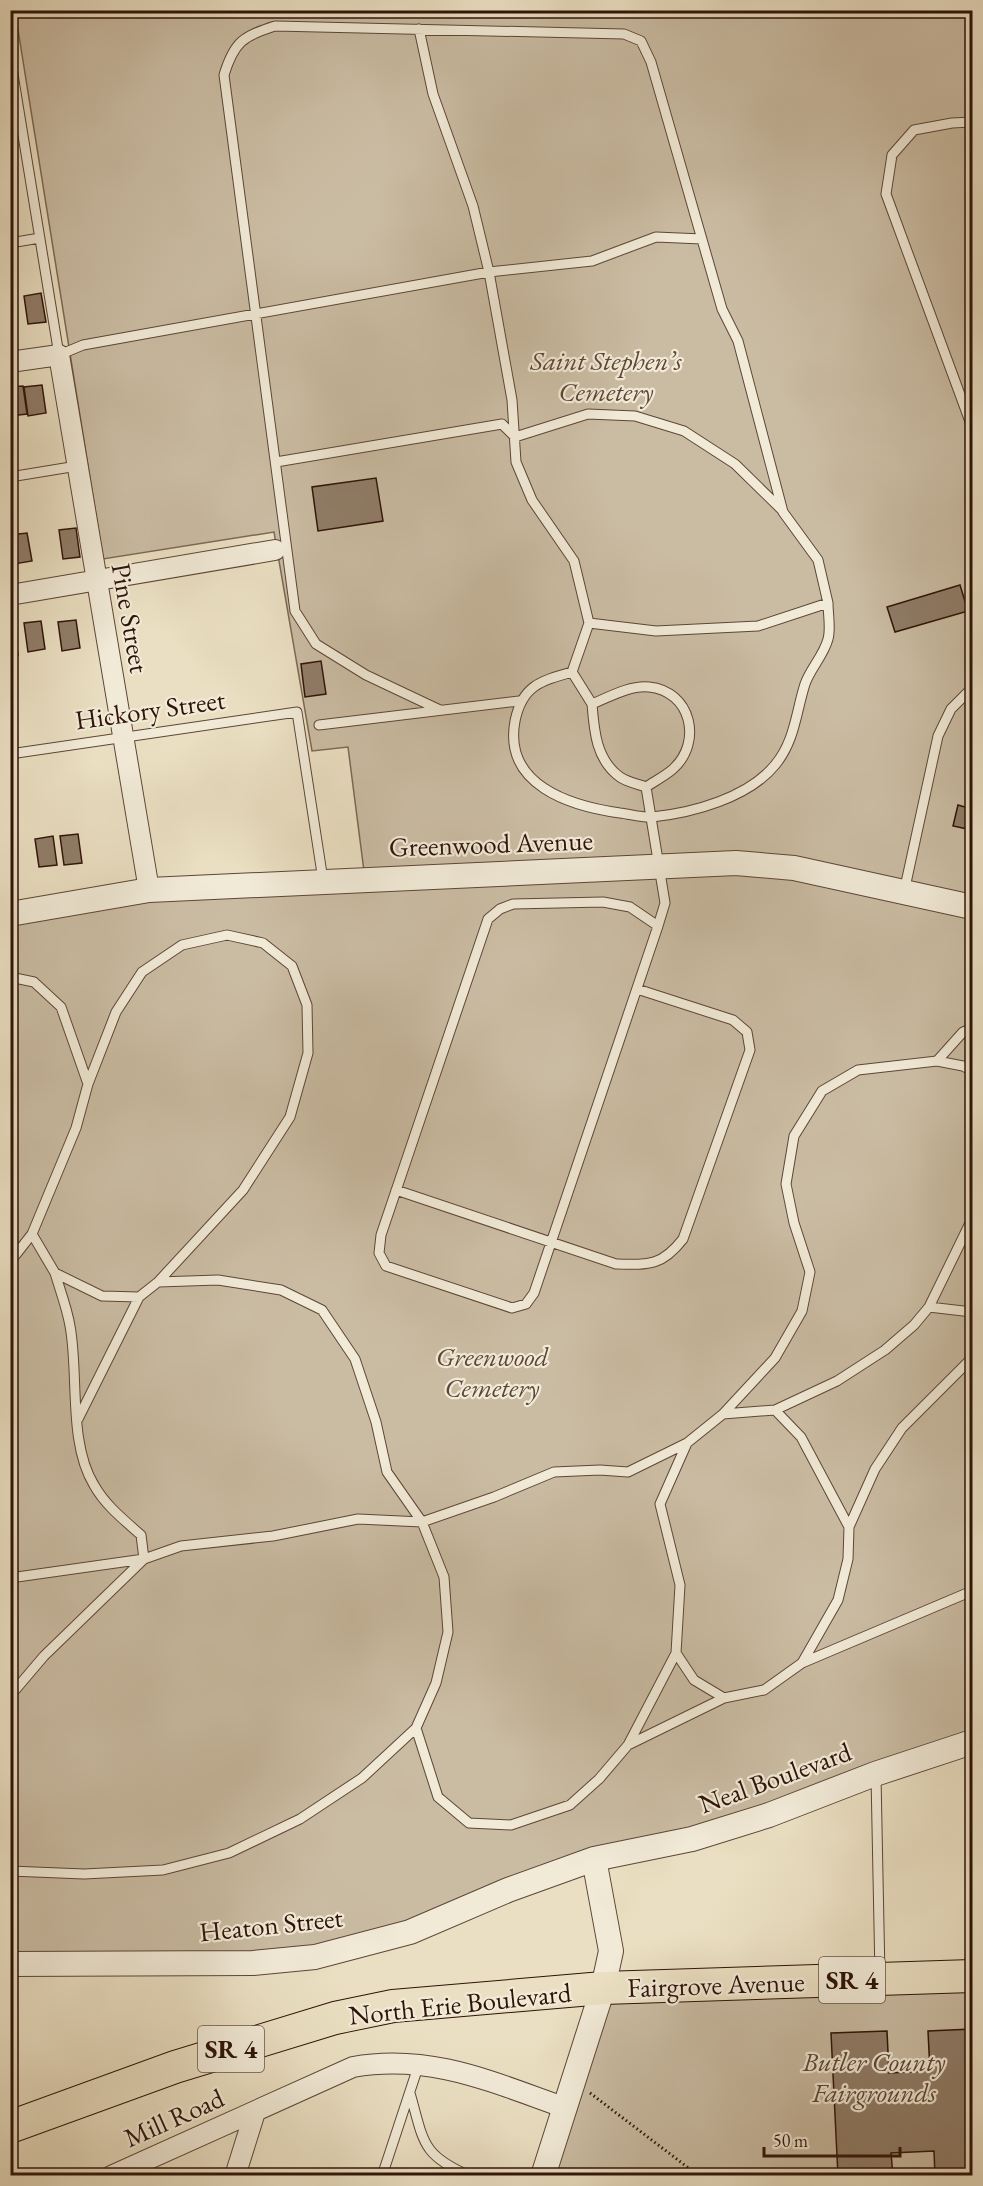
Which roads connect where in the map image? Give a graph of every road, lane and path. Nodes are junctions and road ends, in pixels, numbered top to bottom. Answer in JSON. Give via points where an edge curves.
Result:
{"nodes":[{"id":1,"x":419,"y":29,"type":"junction"},
{"id":2,"x":10,"y":56,"type":"edge"},
{"id":3,"x":972,"y":122,"type":"edge"},
{"id":4,"x":40,"y":238,"type":"junction"},
{"id":5,"x":702,"y":239,"type":"junction"},
{"id":6,"x":10,"y":243,"type":"edge"},
{"id":7,"x":489,"y":272,"type":"junction"},
{"id":8,"x":256,"y":314,"type":"junction"},
{"id":9,"x":59,"y":355,"type":"junction"},
{"id":10,"x":10,"y":362,"type":"edge"},
{"id":11,"x":972,"y":427,"type":"edge"},
{"id":12,"x":515,"y":437,"type":"junction"},
{"id":13,"x":276,"y":462,"type":"junction"},
{"id":14,"x":77,"y":466,"type":"junction"},
{"id":15,"x":10,"y":477,"type":"edge"},
{"id":16,"x":783,"y":512,"type":"junction"},
{"id":17,"x":275,"y":550,"type":"dead end"},
{"id":18,"x":97,"y":580,"type":"junction"},
{"id":19,"x":10,"y":595,"type":"edge"},
{"id":20,"x":828,"y":603,"type":"junction"},
{"id":21,"x":589,"y":623,"type":"junction"},
{"id":22,"x":572,"y":672,"type":"junction"},
{"id":23,"x":972,"y":688,"type":"edge"},
{"id":24,"x":519,"y":701,"type":"junction"},
{"id":25,"x":592,"y":704,"type":"junction"},
{"id":26,"x":440,"y":710,"type":"junction"},
{"id":27,"x":319,"y":725,"type":"dead end"},
{"id":28,"x":123,"y":737,"type":"junction"},
{"id":29,"x":10,"y":754,"type":"edge"},
{"id":30,"x":646,"y":787,"type":"junction"},
{"id":31,"x":649,"y":817,"type":"junction"},
{"id":32,"x":659,"y":866,"type":"junction"},
{"id":33,"x":323,"y":881,"type":"junction"},
{"id":34,"x":149,"y":891,"type":"junction"},
{"id":35,"x":904,"y":892,"type":"junction"},
{"id":36,"x":972,"y":907,"type":"edge"},
{"id":37,"x":10,"y":914,"type":"edge"},
{"id":38,"x":658,"y":926,"type":"junction"},
{"id":39,"x":10,"y":977,"type":"edge"},
{"id":40,"x":637,"y":988,"type":"junction"},
{"id":41,"x":972,"y":1028,"type":"edge"},
{"id":42,"x":937,"y":1061,"type":"junction"},
{"id":43,"x":972,"y":1071,"type":"edge"},
{"id":44,"x":88,"y":1084,"type":"junction"},
{"id":45,"x":396,"y":1190,"type":"junction"},
{"id":46,"x":972,"y":1219,"type":"edge"},
{"id":47,"x":32,"y":1234,"type":"junction"},
{"id":48,"x":552,"y":1242,"type":"junction"},
{"id":49,"x":10,"y":1262,"type":"edge"},
{"id":50,"x":55,"y":1273,"type":"junction"},
{"id":51,"x":158,"y":1282,"type":"junction"},
{"id":52,"x":139,"y":1297,"type":"junction"},
{"id":53,"x":929,"y":1307,"type":"junction"},
{"id":54,"x":972,"y":1312,"type":"edge"},
{"id":55,"x":972,"y":1358,"type":"edge"},
{"id":56,"x":775,"y":1410,"type":"junction"},
{"id":57,"x":723,"y":1414,"type":"junction"},
{"id":58,"x":78,"y":1419,"type":"junction"},
{"id":59,"x":687,"y":1443,"type":"junction"},
{"id":60,"x":422,"y":1522,"type":"junction"},
{"id":61,"x":849,"y":1527,"type":"junction"},
{"id":62,"x":144,"y":1558,"type":"junction"},
{"id":63,"x":10,"y":1578,"type":"edge"},
{"id":64,"x":972,"y":1591,"type":"edge"},
{"id":65,"x":676,"y":1653,"type":"junction"},
{"id":66,"x":802,"y":1663,"type":"junction"},
{"id":67,"x":10,"y":1696,"type":"edge"},
{"id":68,"x":724,"y":1698,"type":"junction"},
{"id":69,"x":416,"y":1728,"type":"junction"},
{"id":70,"x":972,"y":1742,"type":"edge"},
{"id":71,"x":628,"y":1745,"type":"junction"},
{"id":72,"x":876,"y":1774,"type":"junction"},
{"id":73,"x":594,"y":1859,"type":"junction"},
{"id":74,"x":10,"y":1871,"type":"edge"},
{"id":75,"x":10,"y":1964,"type":"edge"},
{"id":76,"x":972,"y":1976,"type":"edge"},
{"id":77,"x":880,"y":1979,"type":"junction"},
{"id":78,"x":603,"y":1988,"type":"junction"},
{"id":79,"x":419,"y":2064,"type":"junction"},
{"id":80,"x":574,"y":2081,"type":"junction"},
{"id":81,"x":410,"y":2093,"type":"junction"},
{"id":82,"x":566,"y":2108,"type":"junction"},
{"id":83,"x":255,"y":2112,"type":"junction"},
{"id":84,"x":16,"y":2123,"type":"edge"},
{"id":85,"x":111,"y":2175,"type":"edge"},
{"id":86,"x":236,"y":2175,"type":"edge"},
{"id":87,"x":382,"y":2175,"type":"edge"},
{"id":88,"x":470,"y":2175,"type":"edge"},
{"id":89,"x":543,"y":2175,"type":"edge"},
{"id":90,"x":699,"y":2175,"type":"edge"}],
"edges":[{"from":1,"to":5,"type":"lane","via":[[624,34],[640,41],[651,62]]},
{"from":1,"to":7,"type":"lane","via":[[433,94],[473,206]]},
{"from":1,"to":8,"type":"lane","via":[[275,26],[251,33],[232,50],[224,75]]},
{"from":2,"to":4,"type":"lane"},
{"from":3,"to":11,"type":"lane","via":[[914,130],[892,155],[886,194]]},
{"from":4,"to":6,"type":"lane"},
{"from":4,"to":9,"type":"lane"},
{"from":5,"to":7,"type":"lane","via":[[656,237],[592,261]]},
{"from":5,"to":16,"type":"lane","via":[[722,309],[738,341]]},
{"from":7,"to":8,"type":"lane"},
{"from":7,"to":12,"type":"lane"},
{"from":8,"to":9,"type":"lane","via":[[83,345]]},
{"from":8,"to":13,"type":"lane"},
{"from":9,"to":10,"type":"street"},
{"from":9,"to":14,"type":"street","name":"Pine Street"},
{"from":12,"to":13,"type":"lane","via":[[502,424]]},
{"from":12,"to":16,"type":"lane","via":[[588,414],[635,416],[684,431],[735,464]]},
{"from":12,"to":21,"type":"lane","via":[[516,462],[532,500],[574,561]]},
{"from":13,"to":26,"type":"lane","via":[[295,611],[316,644],[366,675]]},
{"from":14,"to":15,"type":"lane"},
{"from":14,"to":18,"type":"street","name":"Pine Street"},
{"from":16,"to":20,"type":"lane","via":[[818,560]]},
{"from":17,"to":18,"type":"street"},
{"from":18,"to":19,"type":"street"},
{"from":18,"to":28,"type":"street","name":"Pine Street"},
{"from":20,"to":21,"type":"lane","via":[[758,626],[656,631]]},
{"from":20,"to":31,"type":"lane","via":[[828,639],[806,683],[792,736],[775,766],[740,792],[700,808]]},
{"from":21,"to":22,"type":"lane"},
{"from":22,"to":24,"type":"lane","via":[[541,680]]},
{"from":22,"to":25,"type":"lane"},
{"from":23,"to":35,"type":"lane","via":[[951,709],[939,736]]},
{"from":24,"to":26,"type":"lane"},
{"from":24,"to":31,"type":"lane","via":[[512,736],[521,766],[544,791],[588,809]]},
{"from":25,"to":30,"type":"lane","via":[[594,733],[604,759],[620,777]]},
{"from":25,"to":30,"type":"lane","via":[[621,691],[648,686],[670,692],[684,706],[692,728],[687,749],[674,768]]},
{"from":26,"to":27,"type":"lane"},
{"from":28,"to":29,"type":"lane","name":"Hickory Street"},
{"from":28,"to":33,"type":"lane","name":"Hickory Street","via":[[297,712]]},
{"from":28,"to":34,"type":"street","name":"Pine Street"},
{"from":30,"to":31,"type":"lane"},
{"from":31,"to":32,"type":"lane"},
{"from":32,"to":33,"type":"street","name":"Greenwood Avenue"},
{"from":32,"to":35,"type":"street","name":"Greenwood Avenue","via":[[736,863],[794,868]]},
{"from":32,"to":38,"type":"lane","via":[[665,903]]},
{"from":33,"to":34,"type":"street","name":"Greenwood Avenue"},
{"from":34,"to":37,"type":"street","name":"Greenwood Avenue"},
{"from":35,"to":36,"type":"street","name":"Greenwood Avenue"},
{"from":38,"to":40,"type":"lane"},
{"from":38,"to":45,"type":"lane","via":[[630,907],[603,902],[513,904],[488,918]]},
{"from":39,"to":44,"type":"lane","via":[[34,982],[61,1006]]},
{"from":40,"to":48,"type":"lane"},
{"from":40,"to":48,"type":"lane","via":[[733,1020],[747,1032],[750,1050],[683,1239],[670,1255],[648,1265],[616,1264]]},
{"from":41,"to":42,"type":"lane","via":[[963,1032]]},
{"from":42,"to":43,"type":"lane"},
{"from":42,"to":57,"type":"lane","via":[[858,1070],[822,1091],[800,1127],[786,1184],[810,1272],[802,1311],[775,1358]]},
{"from":44,"to":47,"type":"lane","via":[[76,1128]]},
{"from":44,"to":51,"type":"lane","via":[[116,1012],[142,972],[182,945],[227,935],[263,944],[292,966],[307,1005],[308,1053],[290,1117],[243,1190]]},
{"from":45,"to":48,"type":"lane"},
{"from":45,"to":48,"type":"lane","via":[[381,1235],[379,1253],[386,1266],[512,1308],[526,1304],[534,1293]]},
{"from":46,"to":53,"type":"lane"},
{"from":47,"to":49,"type":"lane"},
{"from":47,"to":50,"type":"lane"},
{"from":50,"to":52,"type":"lane","via":[[102,1296]]},
{"from":50,"to":58,"type":"lane","via":[[70,1326]]},
{"from":51,"to":52,"type":"lane"},
{"from":51,"to":60,"type":"lane","via":[[218,1280],[281,1290],[322,1310],[355,1359],[376,1422],[387,1472]]},
{"from":52,"to":58,"type":"lane"},
{"from":53,"to":54,"type":"lane"},
{"from":53,"to":56,"type":"lane","via":[[885,1350],[837,1382]]},
{"from":55,"to":61,"type":"lane","via":[[902,1428],[875,1469]]},
{"from":56,"to":57,"type":"lane"},
{"from":56,"to":61,"type":"lane","via":[[801,1437]]},
{"from":57,"to":59,"type":"lane"},
{"from":58,"to":62,"type":"lane","via":[[81,1451],[93,1484],[116,1513],[141,1535]]},
{"from":59,"to":60,"type":"lane","via":[[628,1472],[554,1472]]},
{"from":59,"to":65,"type":"lane","via":[[660,1504],[680,1585]]},
{"from":60,"to":62,"type":"lane","via":[[358,1519],[273,1536],[181,1546]]},
{"from":60,"to":69,"type":"lane","via":[[444,1577],[448,1632],[436,1683]]},
{"from":61,"to":66,"type":"lane","via":[[848,1559],[838,1600]]},
{"from":62,"to":63,"type":"lane"},
{"from":62,"to":67,"type":"lane","via":[[44,1656]]},
{"from":64,"to":66,"type":"lane"},
{"from":65,"to":68,"type":"lane","via":[[694,1680]]},
{"from":65,"to":71,"type":"lane"},
{"from":66,"to":68,"type":"lane","via":[[764,1690]]},
{"from":68,"to":71,"type":"lane"},
{"from":69,"to":71,"type":"lane","via":[[438,1797],[469,1823],[511,1825],[570,1805]]},
{"from":69,"to":74,"type":"lane","via":[[362,1778],[300,1819],[229,1853],[163,1870],[84,1874]]},
{"from":70,"to":72,"type":"street","name":"Neal Boulevard"},
{"from":72,"to":73,"type":"street","name":"Neal Boulevard","via":[[769,1815],[692,1839]]},
{"from":72,"to":77,"type":"lane"},
{"from":73,"to":75,"type":"street","name":"Heaton Street","via":[[410,1932],[315,1957],[253,1963]]},
{"from":73,"to":78,"type":"street","via":[[610,1951]]},
{"from":76,"to":77,"type":"highway","name":"Fairgrove Avenue","number":"SR 4"},
{"from":77,"to":78,"type":"highway","name":"Fairgrove Avenue","number":"SR 4"},
{"from":78,"to":80,"type":"street"},
{"from":78,"to":84,"type":"highway","name":"North Erie Boulevard","number":"SR 4","via":[[393,2006],[335,2018],[175,2067]]},
{"from":79,"to":81,"type":"lane"},
{"from":79,"to":82,"type":"street","name":"Mill Road","via":[[453,2070]]},
{"from":79,"to":83,"type":"street","name":"Mill Road","via":[[384,2061],[353,2067]]},
{"from":80,"to":82,"type":"street"},
{"from":80,"to":90,"type":"path"},
{"from":81,"to":87,"type":"lane"},
{"from":81,"to":88,"type":"lane","via":[[425,2143],[433,2156]]},
{"from":82,"to":89,"type":"street"},
{"from":83,"to":85,"type":"street","name":"Mill Road"},
{"from":83,"to":86,"type":"street"}]}
